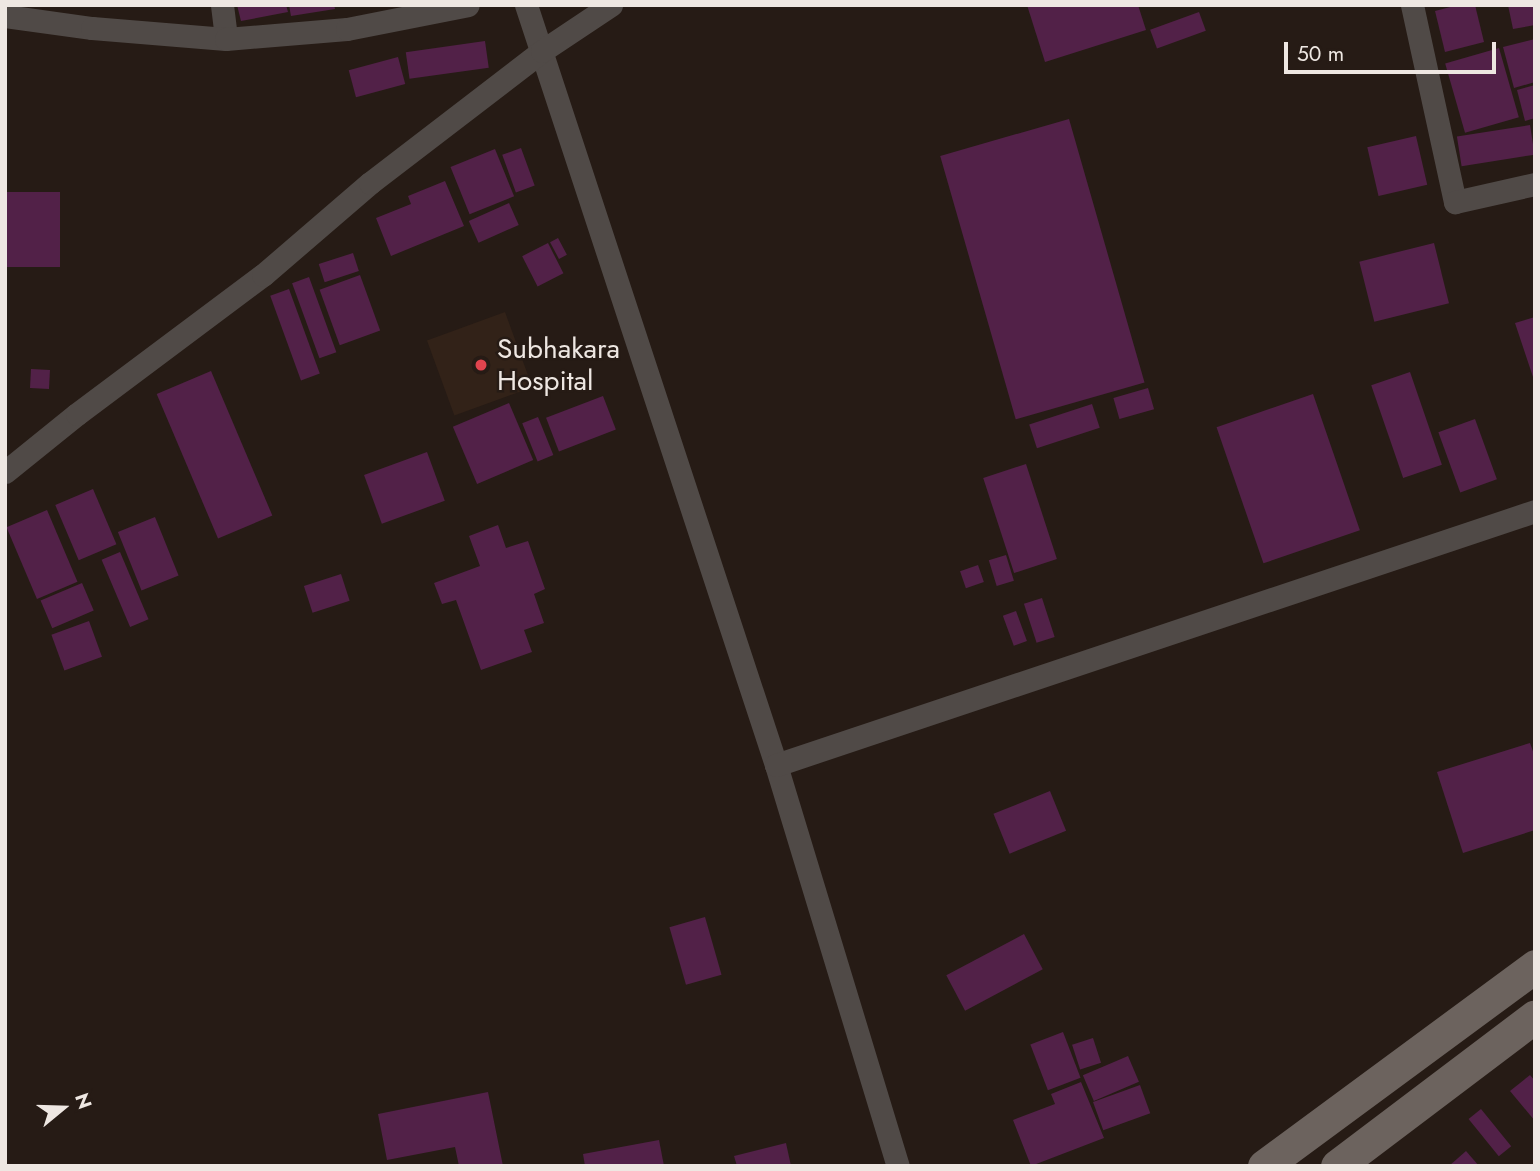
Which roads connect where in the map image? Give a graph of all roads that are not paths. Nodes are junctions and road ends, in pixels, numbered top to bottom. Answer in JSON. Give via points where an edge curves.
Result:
{"nodes":[{"id":1,"x":222,"y":5,"type":"edge"},
{"id":2,"x":468,"y":5,"type":"edge"},
{"id":3,"x":526,"y":5,"type":"edge"},
{"id":4,"x":611,"y":5,"type":"edge"},
{"id":5,"x":1412,"y":5,"type":"edge"},
{"id":6,"x":5,"y":16,"type":"edge"},
{"id":7,"x":91,"y":16,"type":"edge"},
{"id":8,"x":226,"y":39,"type":"junction"},
{"id":9,"x":542,"y":51,"type":"junction"},
{"id":10,"x":1535,"y":184,"type":"edge"},
{"id":11,"x":5,"y":472,"type":"edge"},
{"id":12,"x":1535,"y":511,"type":"edge"},
{"id":13,"x":776,"y":765,"type":"junction"},
{"id":14,"x":1535,"y":966,"type":"edge"},
{"id":15,"x":1535,"y":1016,"type":"edge"},
{"id":16,"x":898,"y":1166,"type":"edge"},
{"id":17,"x":1264,"y":1166,"type":"edge"},
{"id":18,"x":1337,"y":1166,"type":"edge"}],
"edges":[{"from":1,"to":8,"type":"street"},
{"from":2,"to":8,"type":"street","via":[[347,29]]},
{"from":3,"to":9,"type":"street"},
{"from":4,"to":9,"type":"street"},
{"from":5,"to":10,"type":"street","via":[[1455,202]]},
{"from":6,"to":7,"type":"street"},
{"from":7,"to":8,"type":"street"},
{"from":9,"to":11,"type":"street","via":[[370,183],[262,275]]},
{"from":9,"to":13,"type":"street"},
{"from":12,"to":13,"type":"street"},
{"from":13,"to":16,"type":"street"},
{"from":14,"to":17,"type":"main road"},
{"from":15,"to":18,"type":"main road"}]}
